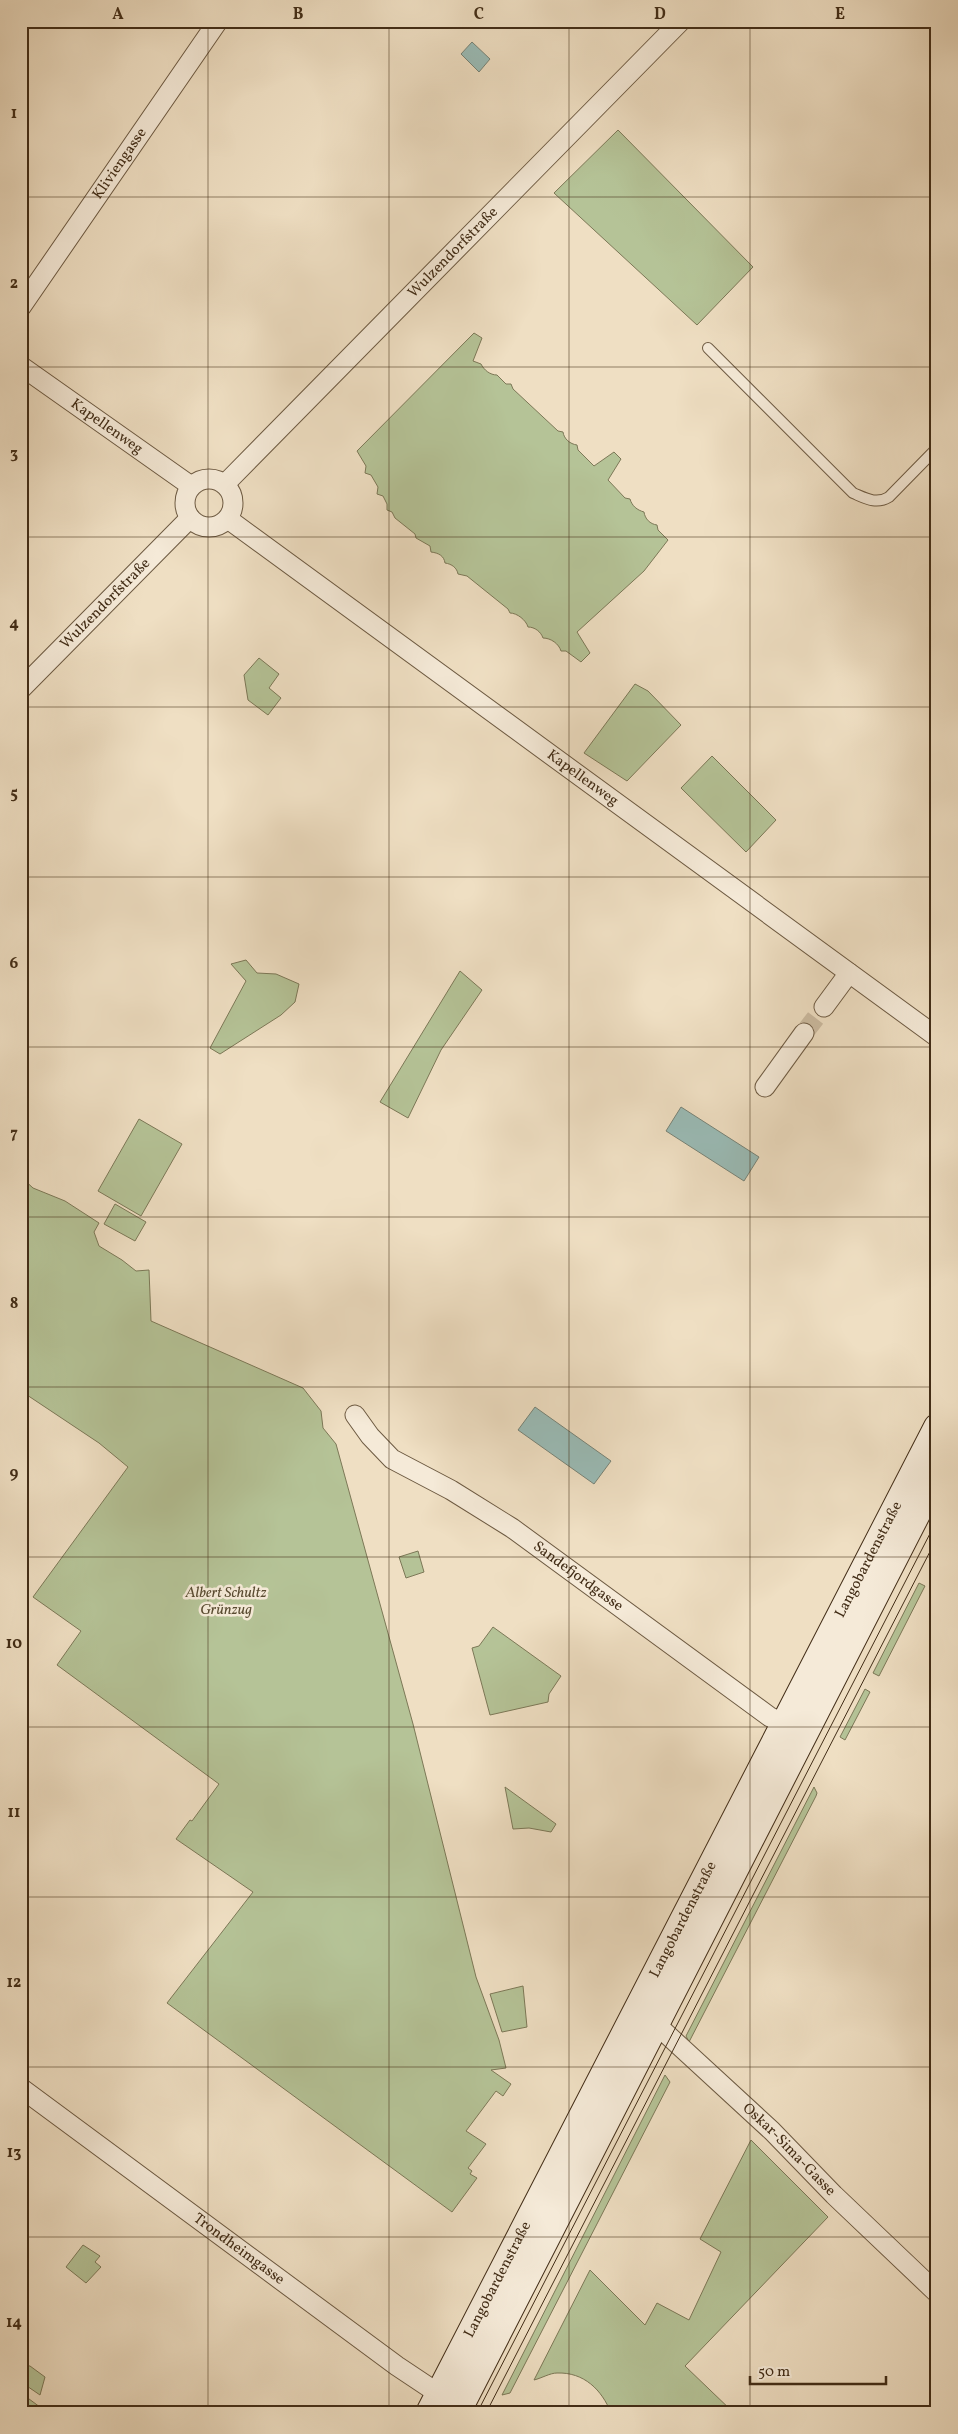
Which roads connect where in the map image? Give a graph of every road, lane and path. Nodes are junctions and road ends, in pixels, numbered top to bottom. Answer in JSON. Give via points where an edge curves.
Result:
{"nodes":[{"id":1,"x":218,"y":21,"type":"edge"},
{"id":2,"x":681,"y":21,"type":"edge"},
{"id":3,"x":21,"y":307,"type":"edge"},
{"id":4,"x":708,"y":348,"type":"dead end"},
{"id":5,"x":21,"y":366,"type":"edge"},
{"id":6,"x":937,"y":448,"type":"edge"},
{"id":7,"x":225,"y":484,"type":"junction"},
{"id":8,"x":192,"y":486,"type":"junction"},
{"id":9,"x":190,"y":518,"type":"junction"},
{"id":10,"x":228,"y":519,"type":"junction"},
{"id":11,"x":21,"y":689,"type":"edge"},
{"id":12,"x":849,"y":973,"type":"junction"},
{"id":13,"x":824,"y":1007,"type":"tunnel mouth"},
{"id":14,"x":804,"y":1033,"type":"tunnel mouth"},
{"id":15,"x":937,"y":1037,"type":"edge"},
{"id":16,"x":765,"y":1087,"type":"dead end"},
{"id":17,"x":355,"y":1415,"type":"dead end"},
{"id":18,"x":937,"y":1427,"type":"edge"},
{"id":19,"x":937,"y":1475,"type":"edge"},
{"id":20,"x":794,"y":1728,"type":"junction"},
{"id":21,"x":647,"y":2016,"type":"junction"},
{"id":22,"x":21,"y":2088,"type":"edge"},
{"id":23,"x":937,"y":2294,"type":"edge"},
{"id":24,"x":446,"y":2407,"type":"edge"}],
"edges":[{"from":1,"to":3,"type":"street","name":"Kliviengasse"},
{"from":2,"to":7,"type":"street","name":"Wulzendorfstraße"},
{"from":4,"to":6,"type":"lane","via":[[853,493],[870,501],[883,501],[889,497]]},
{"from":5,"to":8,"type":"street","name":"Kapellenweg"},
{"from":7,"to":8,"type":"street","via":[[214,479],[201,480]]},
{"from":7,"to":10,"type":"street","via":[[232,495],[233,509]]},
{"from":8,"to":9,"type":"street","via":[[186,497],[186,511]]},
{"from":9,"to":10,"type":"street","via":[[200,526],[214,527]]},
{"from":9,"to":11,"type":"street","name":"Wulzendorfstraße"},
{"from":10,"to":12,"type":"street","name":"Kapellenweg"},
{"from":12,"to":13,"type":"street"},
{"from":12,"to":15,"type":"street","name":"Kapellenweg"},
{"from":14,"to":16,"type":"street"},
{"from":17,"to":20,"type":"street","name":"Sandefjordgasse","via":[[392,1459],[451,1490],[512,1528],[770,1717]]},
{"from":18,"to":20,"type":"street","name":"Langobardenstraße"},
{"from":19,"to":20,"type":"street","name":"Langobardenstraße"},
{"from":20,"to":21,"type":"street","name":"Langobardenstraße"},
{"from":21,"to":23,"type":"street","name":"Oskar-Sima-Gasse","via":[[772,2130]]},
{"from":21,"to":24,"type":"street","name":"Langobardenstraße"},
{"from":22,"to":24,"type":"street","name":"Trondheimgasse","via":[[396,2366]]}]}
